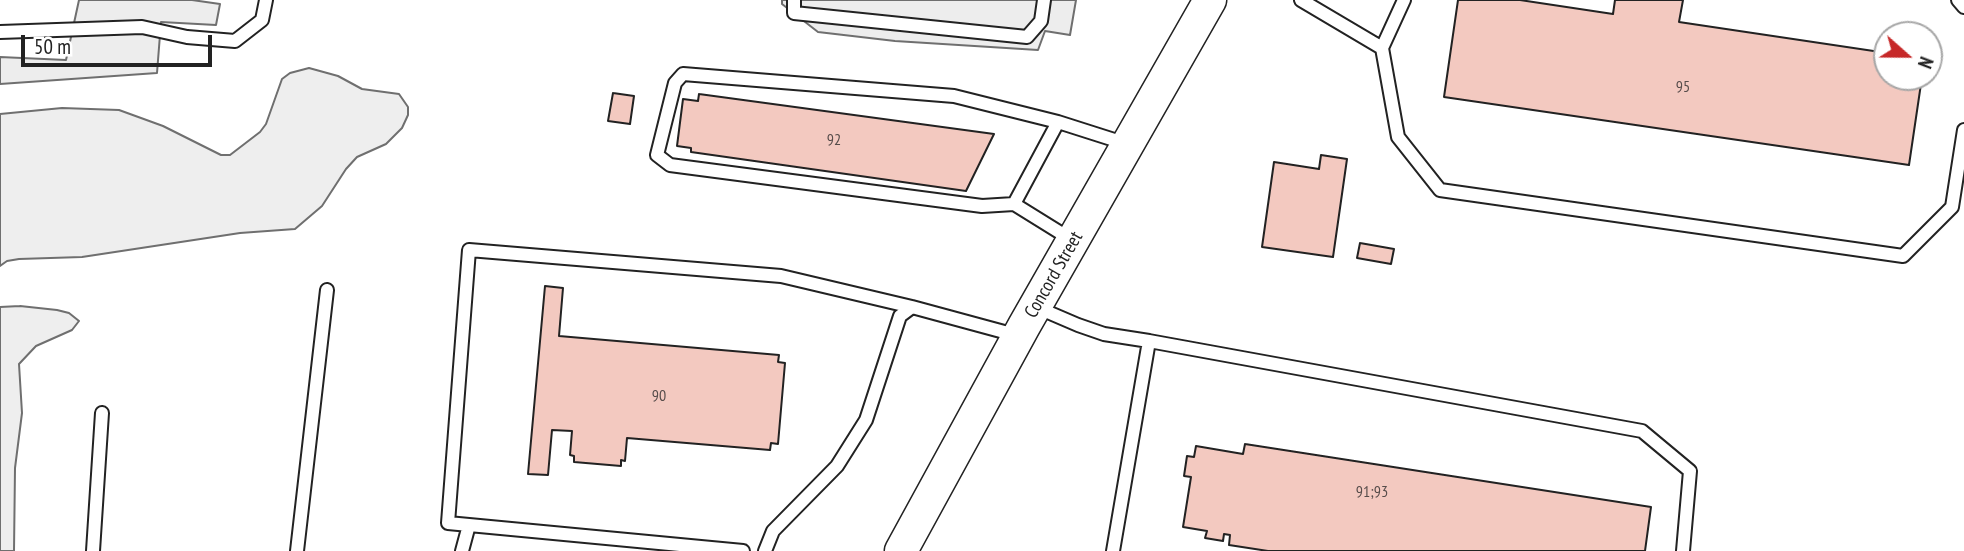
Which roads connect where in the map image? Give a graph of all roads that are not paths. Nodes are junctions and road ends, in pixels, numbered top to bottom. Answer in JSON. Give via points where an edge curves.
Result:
{"nodes":[{"id":1,"x":267,"y":0,"type":"edge"},
{"id":2,"x":794,"y":0,"type":"edge"},
{"id":3,"x":1044,"y":0,"type":"edge"},
{"id":4,"x":1210,"y":0,"type":"edge"},
{"id":5,"x":1301,"y":0,"type":"edge"},
{"id":6,"x":1404,"y":0,"type":"edge"},
{"id":7,"x":1958,"y":0,"type":"edge"},
{"id":8,"x":1964,"y":7,"type":"edge"},
{"id":9,"x":0,"y":32,"type":"edge"},
{"id":10,"x":1382,"y":48,"type":"junction"},
{"id":11,"x":1058,"y":122,"type":"junction"},
{"id":12,"x":1964,"y":130,"type":"edge"},
{"id":13,"x":1128,"y":145,"type":"junction"},
{"id":14,"x":1014,"y":204,"type":"junction"},
{"id":15,"x":1073,"y":241,"type":"junction"},
{"id":16,"x":327,"y":290,"type":"dead end"},
{"id":17,"x":912,"y":307,"type":"junction"},
{"id":18,"x":1035,"y":307,"type":"junction"},
{"id":19,"x":1019,"y":336,"type":"junction"},
{"id":20,"x":1149,"y":341,"type":"junction"},
{"id":21,"x":102,"y":413,"type":"dead end"},
{"id":22,"x":469,"y":525,"type":"junction"},
{"id":23,"x":93,"y":551,"type":"edge"},
{"id":24,"x":297,"y":551,"type":"edge"},
{"id":25,"x":462,"y":551,"type":"edge"},
{"id":26,"x":743,"y":551,"type":"edge"},
{"id":27,"x":765,"y":551,"type":"edge"},
{"id":28,"x":901,"y":551,"type":"edge"},
{"id":29,"x":1113,"y":551,"type":"edge"},
{"id":30,"x":1683,"y":551,"type":"edge"}],
"edges":[{"from":1,"to":9,"type":"lane","via":[[262,20],[235,41],[142,27]]},
{"from":2,"to":3,"type":"lane","via":[[794,13],[1027,37],[1041,21]]},
{"from":4,"to":13,"type":"street","name":"Concord Street"},
{"from":5,"to":10,"type":"lane"},
{"from":6,"to":10,"type":"lane"},
{"from":7,"to":8,"type":"lane"},
{"from":10,"to":12,"type":"lane","via":[[1398,137],[1440,190],[1903,256],[1952,206]]},
{"from":11,"to":13,"type":"lane"},
{"from":11,"to":14,"type":"lane"},
{"from":11,"to":14,"type":"lane","via":[[954,96],[683,74],[675,83],[657,155],[670,165],[982,206]]},
{"from":13,"to":15,"type":"street","name":"Concord Street"},
{"from":14,"to":15,"type":"lane"},
{"from":15,"to":18,"type":"street","name":"Concord Street"},
{"from":16,"to":24,"type":"lane"},
{"from":17,"to":19,"type":"lane"},
{"from":17,"to":22,"type":"lane","via":[[781,276],[468,250],[448,523]]},
{"from":17,"to":27,"type":"lane","via":[[900,316],[866,420],[837,466],[773,531]]},
{"from":18,"to":19,"type":"street","name":"Concord Street"},
{"from":18,"to":20,"type":"lane","via":[[1104,334]]},
{"from":19,"to":28,"type":"street","name":"Concord Street"},
{"from":20,"to":29,"type":"lane"},
{"from":20,"to":30,"type":"lane","via":[[1642,431],[1690,471]]},
{"from":21,"to":23,"type":"lane"},
{"from":22,"to":25,"type":"lane"},
{"from":22,"to":26,"type":"lane"}]}
